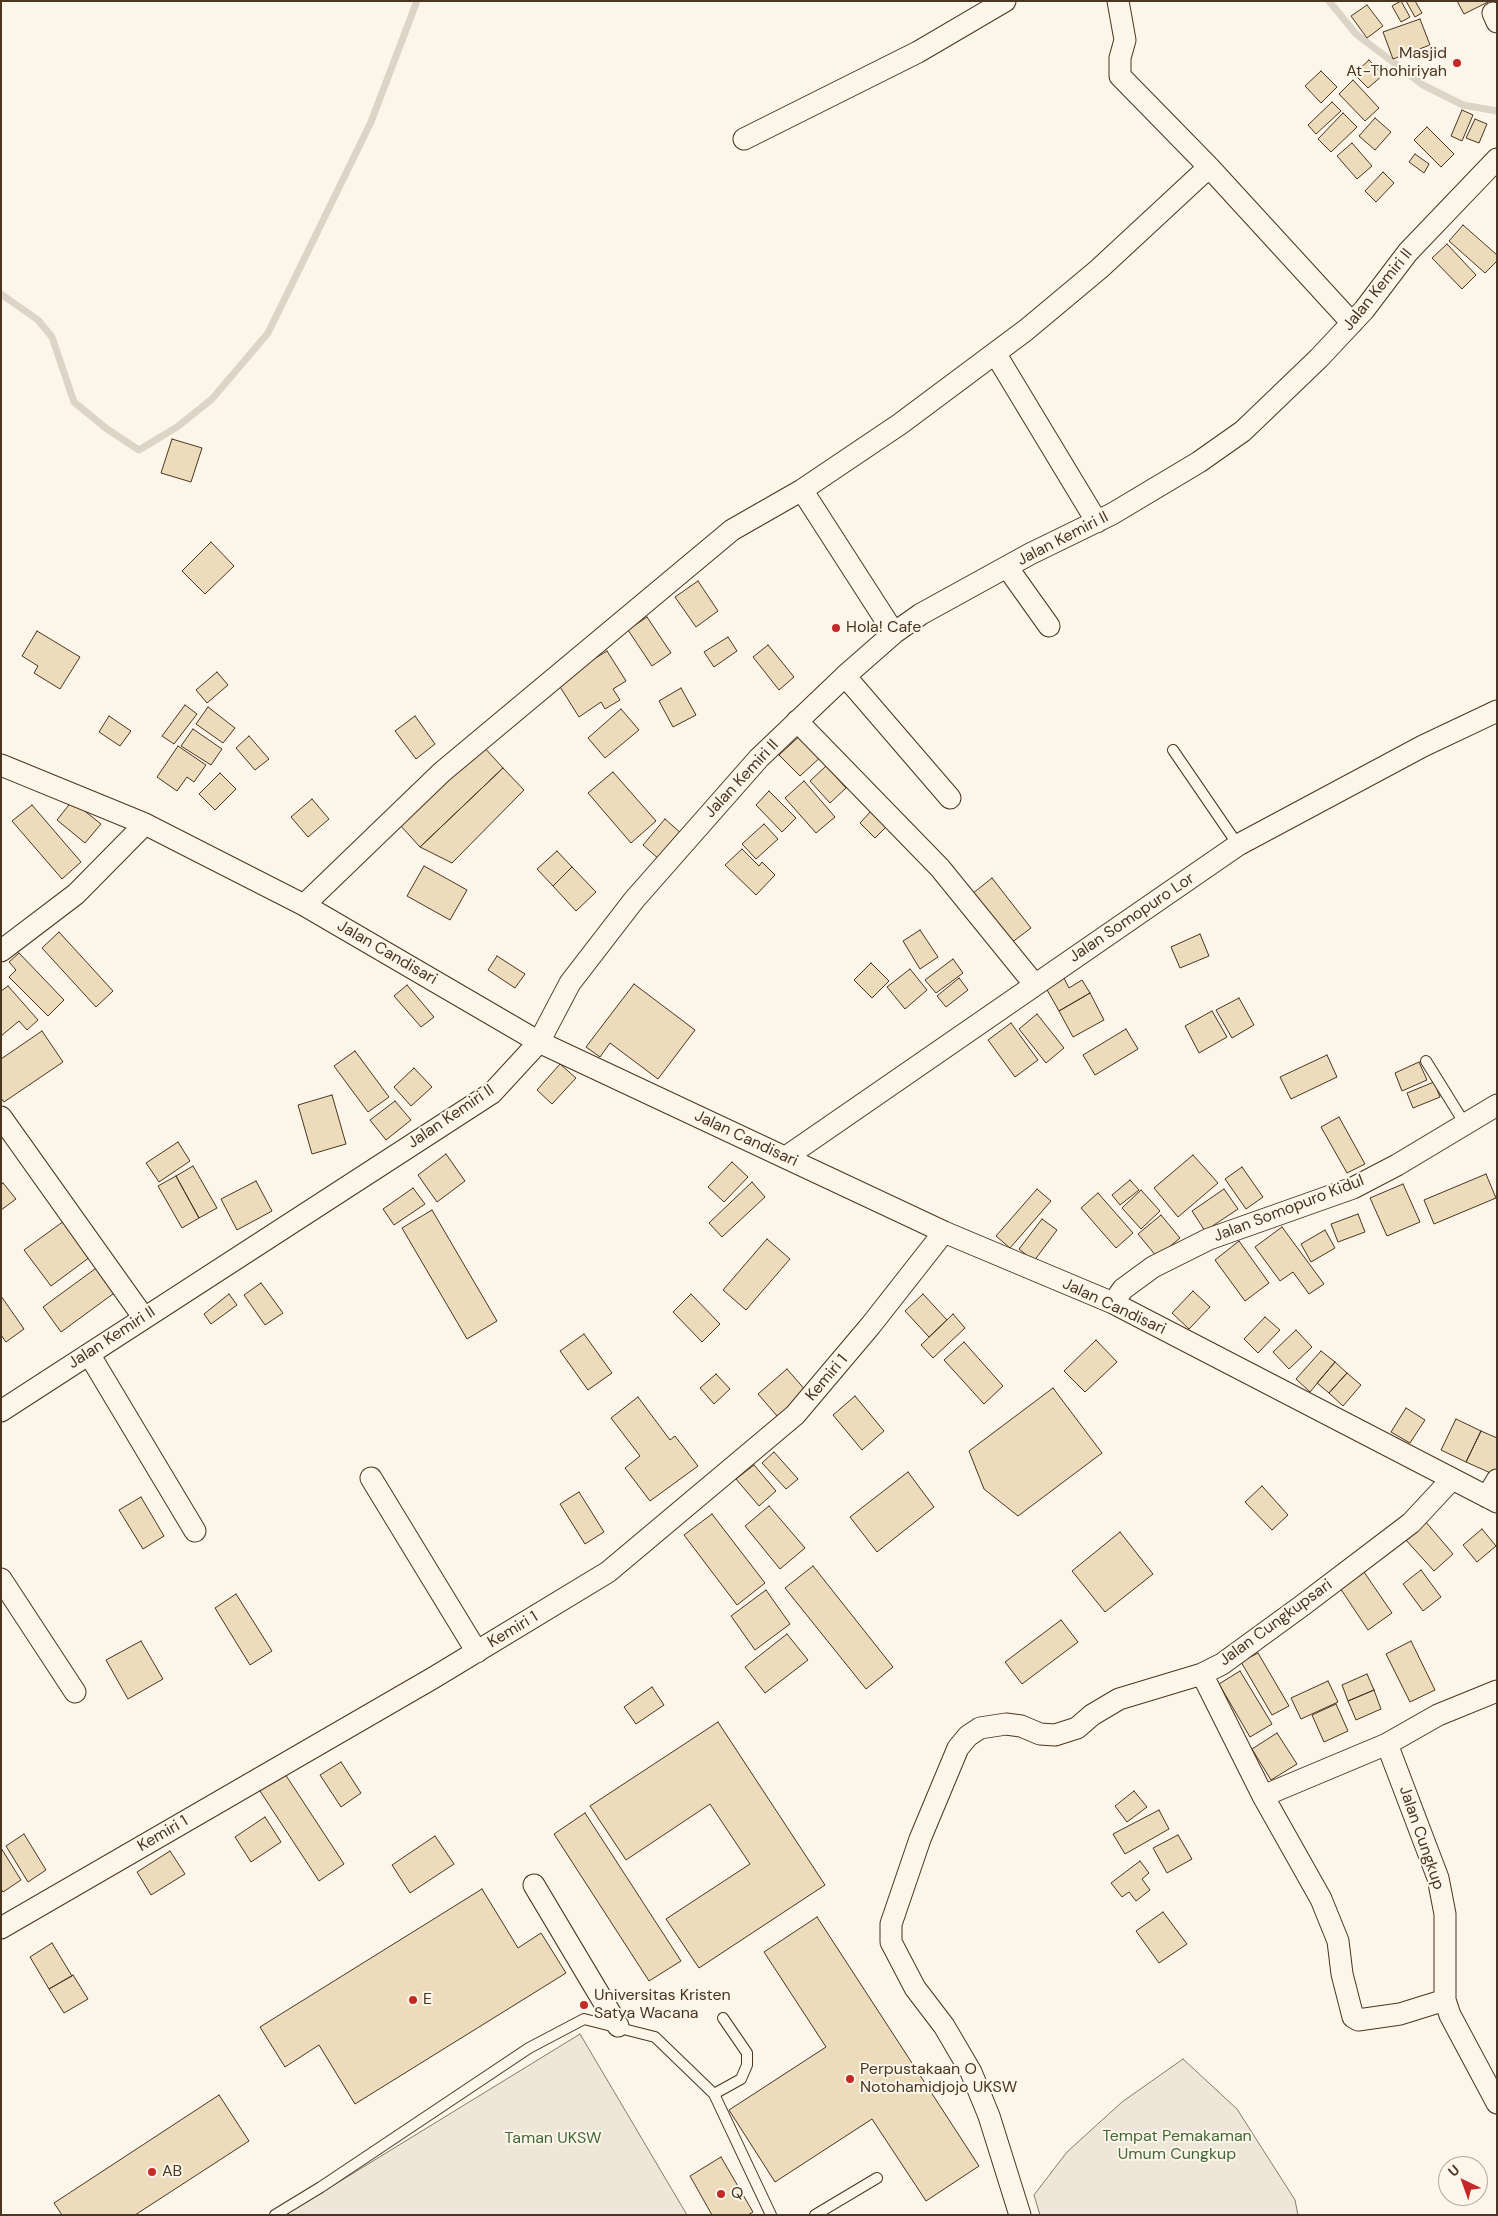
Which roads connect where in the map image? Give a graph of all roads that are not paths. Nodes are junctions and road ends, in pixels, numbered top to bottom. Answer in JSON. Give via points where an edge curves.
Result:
{"nodes":[{"id":1,"x":1004,"y":1,"type":"edge"},
{"id":2,"x":1118,"y":1,"type":"edge"},
{"id":3,"x":744,"y":139,"type":"dead end"},
{"id":4,"x":1497,"y":159,"type":"edge"},
{"id":5,"x":1209,"y":166,"type":"junction"},
{"id":6,"x":1352,"y":323,"type":"junction"},
{"id":7,"x":995,"y":353,"type":"junction"},
{"id":8,"x":802,"y":490,"type":"junction"},
{"id":9,"x":1097,"y":522,"type":"junction"},
{"id":10,"x":1007,"y":567,"type":"junction"},
{"id":11,"x":1049,"y":626,"type":"dead end"},
{"id":12,"x":894,"y":633,"type":"junction"},
{"id":13,"x":845,"y":676,"type":"junction"},
{"id":14,"x":1497,"y":712,"type":"edge"},
{"id":15,"x":797,"y":721,"type":"junction"},
{"id":16,"x":1173,"y":750,"type":"dead end"},
{"id":17,"x":1,"y":765,"type":"edge"},
{"id":18,"x":950,"y":798,"type":"dead end"},
{"id":19,"x":146,"y":824,"type":"junction"},
{"id":20,"x":1238,"y":845,"type":"junction"},
{"id":21,"x":304,"y":905,"type":"junction"},
{"id":22,"x":1,"y":951,"type":"edge"},
{"id":23,"x":1035,"y":985,"type":"junction"},
{"id":24,"x":539,"y":1042,"type":"junction"},
{"id":25,"x":1426,"y":1061,"type":"dead end"},
{"id":26,"x":1497,"y":1105,"type":"edge"},
{"id":27,"x":1,"y":1118,"type":"edge"},
{"id":28,"x":1465,"y":1124,"type":"junction"},
{"id":29,"x":786,"y":1158,"type":"junction"},
{"id":30,"x":944,"y":1232,"type":"junction"},
{"id":31,"x":1113,"y":1303,"type":"junction"},
{"id":32,"x":144,"y":1318,"type":"junction"},
{"id":33,"x":89,"y":1354,"type":"junction"},
{"id":34,"x":1,"y":1410,"type":"edge"},
{"id":35,"x":371,"y":1478,"type":"dead end"},
{"id":36,"x":1452,"y":1479,"type":"junction"},
{"id":37,"x":1494,"y":1493,"type":"edge"},
{"id":38,"x":195,"y":1531,"type":"dead end"},
{"id":39,"x":1,"y":1579,"type":"edge"},
{"id":40,"x":477,"y":1652,"type":"junction"},
{"id":41,"x":1202,"y":1674,"type":"junction"},
{"id":42,"x":1497,"y":1691,"type":"edge"},
{"id":43,"x":75,"y":1692,"type":"dead end"},
{"id":44,"x":1387,"y":1744,"type":"junction"},
{"id":45,"x":1263,"y":1796,"type":"junction"},
{"id":46,"x":534,"y":1885,"type":"dead end"},
{"id":47,"x":1,"y":1928,"type":"edge"},
{"id":48,"x":1445,"y":2000,"type":"junction"},
{"id":49,"x":722,"y":2018,"type":"dead end"},
{"id":50,"x":618,"y":2026,"type":"junction"},
{"id":51,"x":714,"y":2094,"type":"junction"},
{"id":52,"x":1497,"y":2103,"type":"edge"},
{"id":53,"x":876,"y":2178,"type":"dead end"},
{"id":54,"x":275,"y":2215,"type":"edge"},
{"id":55,"x":771,"y":2215,"type":"edge"},
{"id":56,"x":815,"y":2215,"type":"edge"},
{"id":57,"x":1020,"y":2215,"type":"edge"}],
"edges":[{"from":1,"to":3,"type":"street","via":[[918,52]]},
{"from":2,"to":5,"type":"street","via":[[1125,40],[1120,76]]},
{"from":4,"to":6,"type":"street","name":"Jalan Kemiri II","via":[[1408,252]]},
{"from":5,"to":6,"type":"street"},
{"from":5,"to":7,"type":"street","via":[[1099,269]]},
{"from":6,"to":9,"type":"street","name":"Jalan Kemiri II","via":[[1243,431],[1155,490]]},
{"from":7,"to":8,"type":"street","via":[[900,424]]},
{"from":7,"to":9,"type":"street"},
{"from":8,"to":12,"type":"street"},
{"from":8,"to":21,"type":"street","via":[[732,530],[686,568],[442,772]]},
{"from":9,"to":10,"type":"street","name":"Jalan Kemiri II"},
{"from":10,"to":11,"type":"street"},
{"from":10,"to":12,"type":"street","name":"Jalan Kemiri II","via":[[921,614]]},
{"from":12,"to":13,"type":"street","name":"Jalan Kemiri II"},
{"from":13,"to":15,"type":"street","name":"Jalan Kemiri II"},
{"from":13,"to":18,"type":"street"},
{"from":14,"to":20,"type":"street","name":"Jalan Somopuro Lor","via":[[1423,746]]},
{"from":15,"to":23,"type":"street","via":[[940,868]]},
{"from":15,"to":24,"type":"street","name":"Jalan Kemiri II","via":[[759,758],[634,900],[570,983]]},
{"from":16,"to":20,"type":"lane"},
{"from":17,"to":19,"type":"street","name":"Jalan Candisari"},
{"from":19,"to":21,"type":"street","name":"Jalan Candisari"},
{"from":19,"to":22,"type":"street","via":[[76,894]]},
{"from":20,"to":23,"type":"street","name":"Jalan Somopuro Lor"},
{"from":21,"to":24,"type":"street","name":"Jalan Candisari"},
{"from":23,"to":29,"type":"street","name":"Jalan Somopuro Lor"},
{"from":24,"to":29,"type":"street","name":"Jalan Candisari"},
{"from":24,"to":32,"type":"street","name":"Jalan Kemiri II","via":[[492,1093]]},
{"from":25,"to":28,"type":"lane"},
{"from":26,"to":28,"type":"street","name":"Jalan Somopuro Kidul"},
{"from":27,"to":32,"type":"street"},
{"from":28,"to":31,"type":"street","name":"Jalan Somopuro Kidul","via":[[1353,1188],[1210,1239],[1153,1267],[1123,1289]]},
{"from":29,"to":30,"type":"street","name":"Jalan Candisari"},
{"from":30,"to":31,"type":"street","name":"Jalan Candisari"},
{"from":30,"to":40,"type":"street","name":"Kemiri 1","via":[[796,1415],[608,1572]]},
{"from":31,"to":36,"type":"street","name":"Jalan Candisari"},
{"from":32,"to":33,"type":"street","name":"Jalan Kemiri II"},
{"from":33,"to":34,"type":"street","name":"Jalan Kemiri II"},
{"from":33,"to":38,"type":"street"},
{"from":35,"to":40,"type":"street"},
{"from":36,"to":37,"type":"street","name":"Jalan Candisari"},
{"from":36,"to":41,"type":"street","name":"Jalan Cungkupsari","via":[[1410,1523],[1222,1664]]},
{"from":39,"to":43,"type":"street"},
{"from":40,"to":47,"type":"street","name":"Kemiri 1"},
{"from":41,"to":45,"type":"street","name":"Jalan Cungkupsari"},
{"from":41,"to":57,"type":"street","via":[[1119,1699],[1077,1728],[1055,1735],[1006,1724],[980,1728],[968,1736],[958,1748],[920,1839],[891,1924],[891,1942],[915,1988],[944,2026],[971,2072],[998,2143]]},
{"from":42,"to":44,"type":"street","via":[[1438,1715]]},
{"from":44,"to":45,"type":"street"},
{"from":44,"to":48,"type":"street","name":"Jalan Cungkup","via":[[1438,1878],[1445,1914]]},
{"from":45,"to":48,"type":"street","name":"Jalan Cungkupsari","via":[[1331,1921],[1353,2017],[1358,2020],[1400,2014]]},
{"from":46,"to":50,"type":"street"},
{"from":48,"to":52,"type":"street","name":"Jalan Cungkup"},
{"from":49,"to":51,"type":"lane","via":[[747,2053],[747,2065],[741,2079]]},
{"from":50,"to":51,"type":"lane","via":[[655,2037]]},
{"from":50,"to":54,"type":"lane","via":[[584,2019],[529,2048]]},
{"from":51,"to":55,"type":"lane"},
{"from":53,"to":56,"type":"lane"}]}
